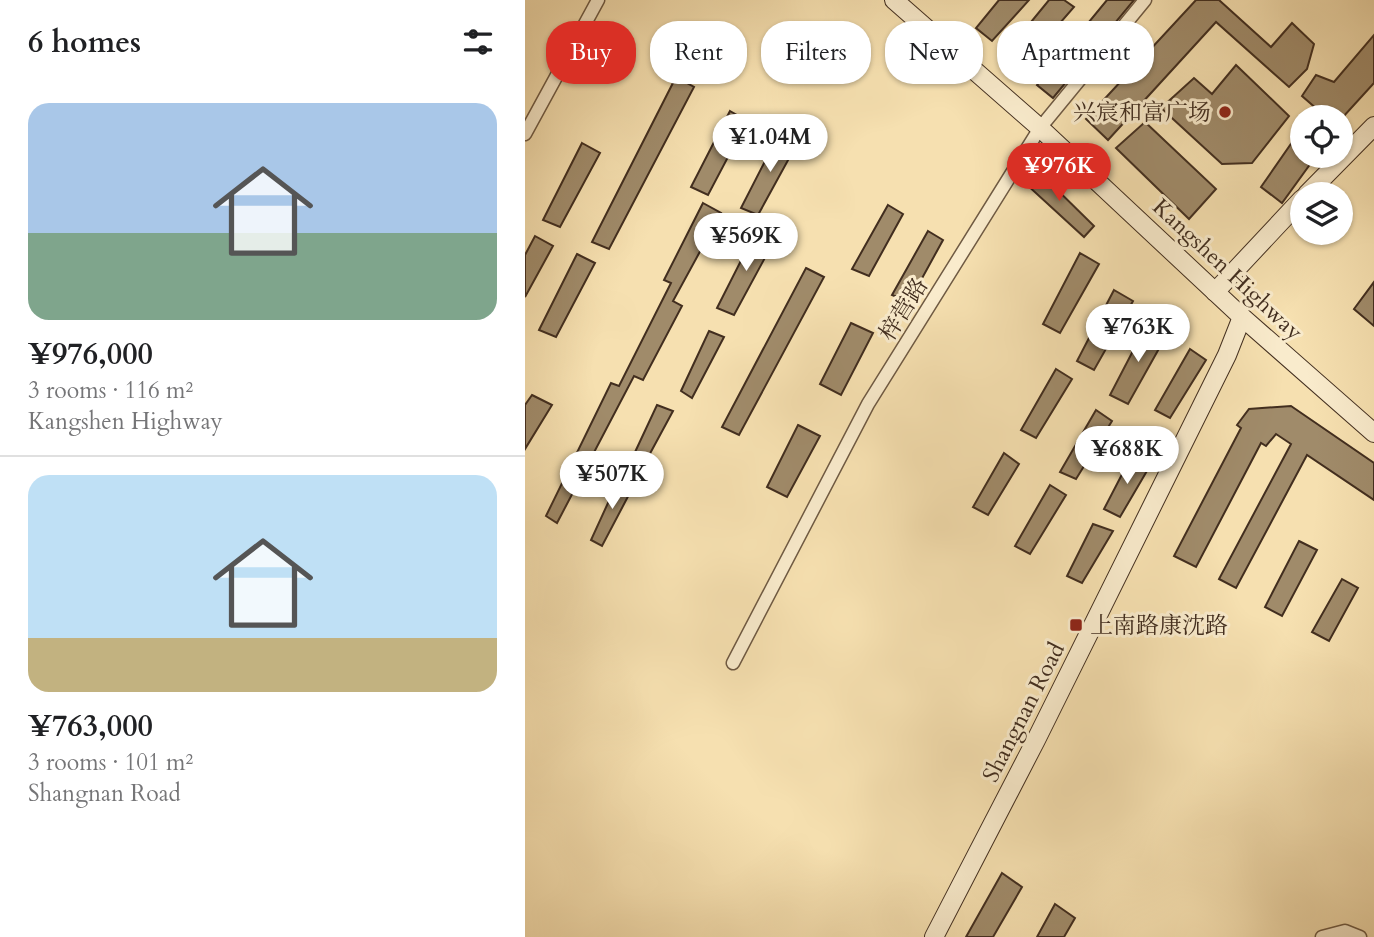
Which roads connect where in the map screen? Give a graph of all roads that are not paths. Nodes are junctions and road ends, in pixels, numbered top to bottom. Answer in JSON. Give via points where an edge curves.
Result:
{"nodes":[{"id":1,"x":598,"y":0,"type":"edge"},
{"id":2,"x":894,"y":0,"type":"edge"},
{"id":3,"x":1145,"y":0,"type":"edge"},
{"id":4,"x":1374,"y":126,"type":"edge"},
{"id":5,"x":1040,"y":128,"type":"junction"},
{"id":6,"x":525,"y":134,"type":"edge"},
{"id":7,"x":1319,"y":182,"type":"edge"},
{"id":8,"x":1290,"y":213,"type":"edge"},
{"id":9,"x":1215,"y":292,"type":"junction"},
{"id":10,"x":1242,"y":317,"type":"junction"},
{"id":11,"x":1374,"y":433,"type":"edge"},
{"id":12,"x":733,"y":663,"type":"dead end"},
{"id":13,"x":934,"y":937,"type":"edge"},
{"id":14,"x":1322,"y":937,"type":"edge"},
{"id":15,"x":1360,"y":937,"type":"edge"}],
"edges":[{"from":1,"to":6,"type":"street"},
{"from":2,"to":5,"type":"street","name":"Kangshen Highway"},
{"from":3,"to":5,"type":"street","name":"梓营路"},
{"from":4,"to":7,"type":"street"},
{"from":5,"to":9,"type":"street","name":"Kangshen Highway"},
{"from":5,"to":12,"type":"street","name":"梓营路","via":[[868,404]]},
{"from":8,"to":9,"type":"street"},
{"from":9,"to":10,"type":"street","name":"Kangshen Highway"},
{"from":10,"to":11,"type":"street","name":"Kangshen Highway"},
{"from":10,"to":13,"type":"street","name":"Shangnan Road","via":[[1091,632]]},
{"from":14,"to":15,"type":"street","via":[[1345,932]]}]}
